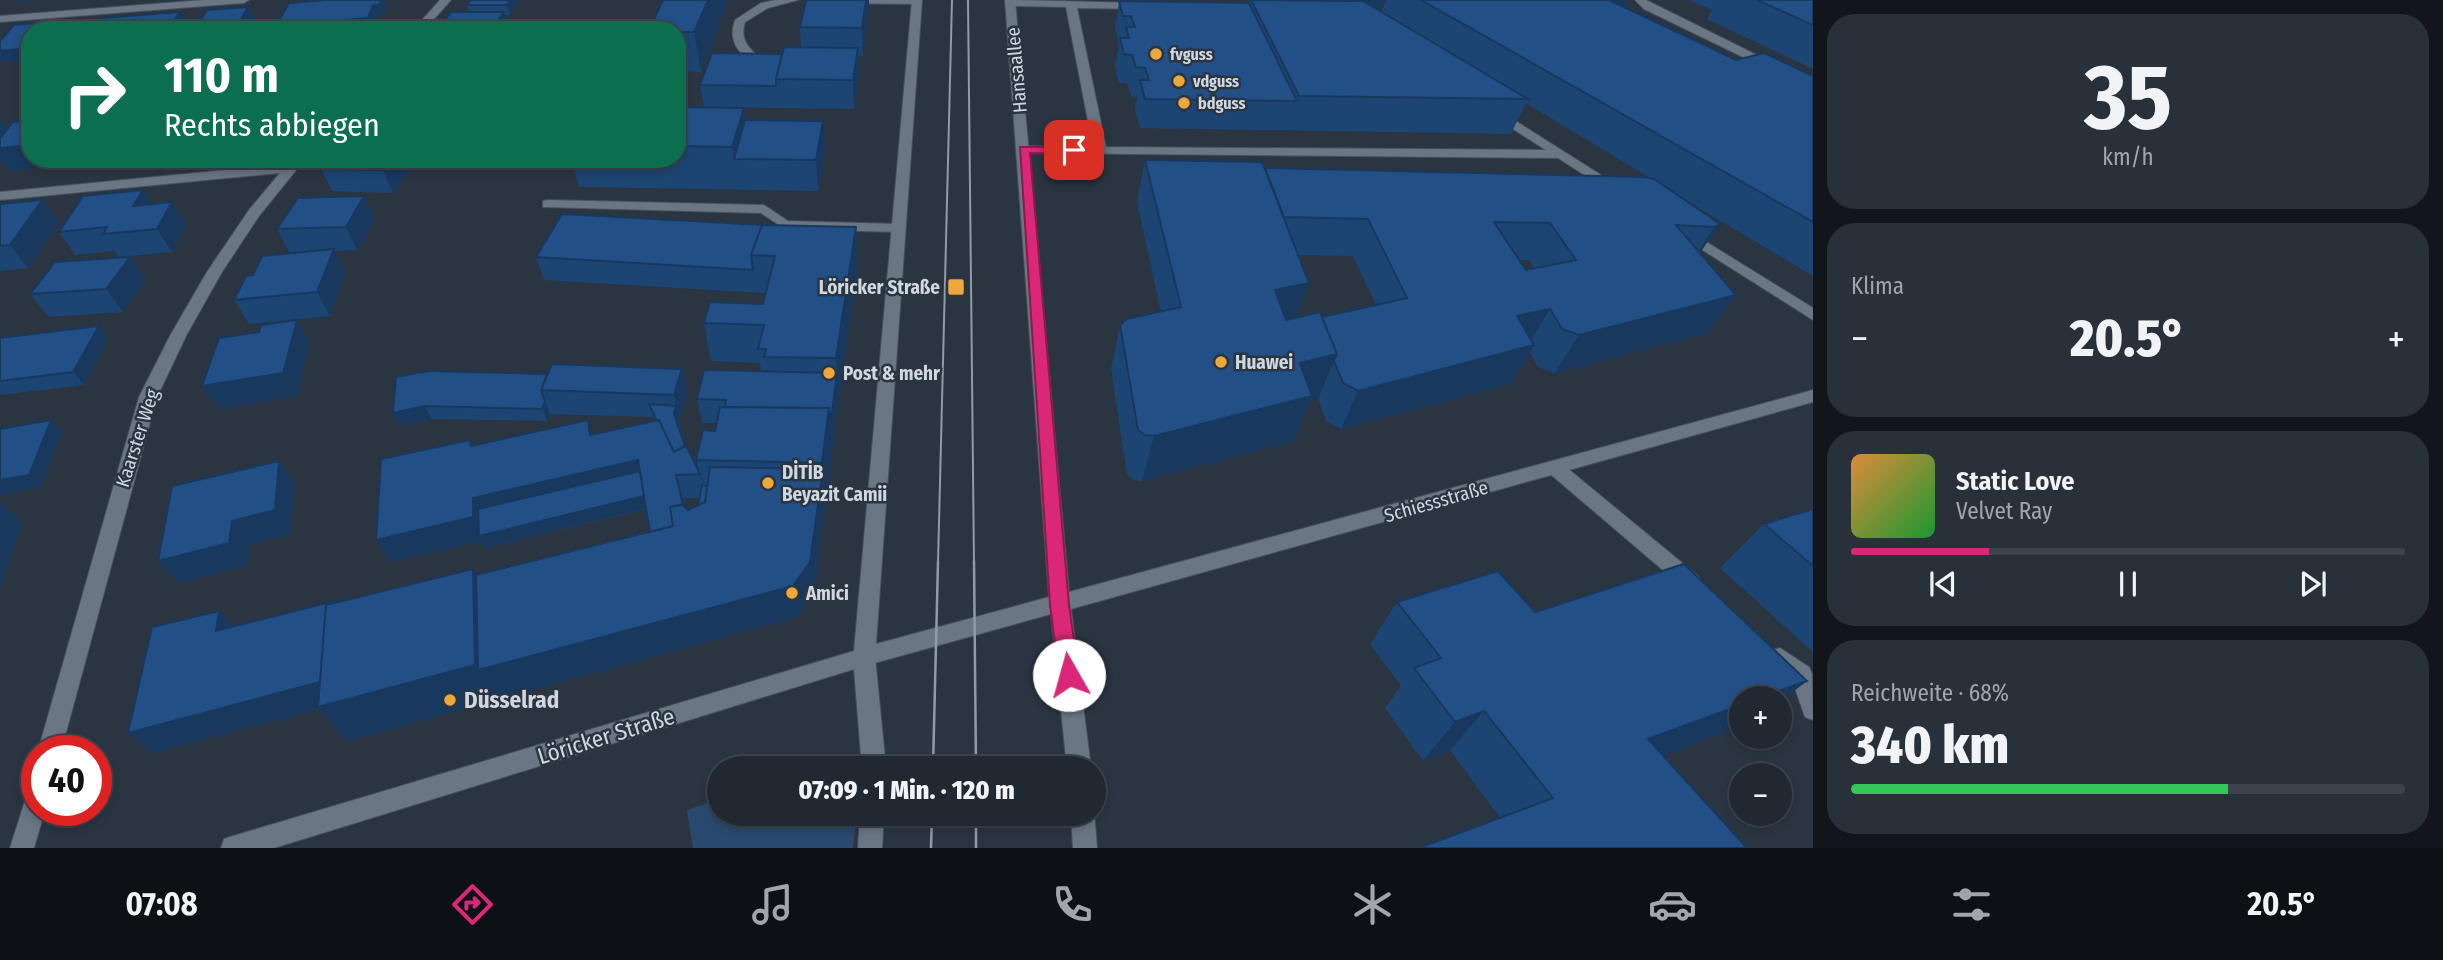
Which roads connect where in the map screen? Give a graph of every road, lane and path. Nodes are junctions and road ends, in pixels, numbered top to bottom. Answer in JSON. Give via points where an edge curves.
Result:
{"nodes":[{"id":1,"x":244,"y":0,"type":"edge"},
{"id":2,"x":446,"y":0,"type":"edge"},
{"id":3,"x":793,"y":0,"type":"edge"},
{"id":4,"x":820,"y":0,"type":"edge"},
{"id":5,"x":1640,"y":0,"type":"edge"},
{"id":6,"x":916,"y":1,"type":"edge"},
{"id":7,"x":1010,"y":2,"type":"edge"},
{"id":8,"x":1072,"y":5,"type":"junction"},
{"id":9,"x":1155,"y":7,"type":"edge"},
{"id":10,"x":0,"y":19,"type":"edge"},
{"id":11,"x":426,"y":21,"type":"edge"},
{"id":12,"x":758,"y":61,"type":"edge"},
{"id":13,"x":1813,"y":88,"type":"edge"},
{"id":14,"x":1483,"y":104,"type":"edge"},
{"id":15,"x":1024,"y":150,"type":"junction"},
{"id":16,"x":1100,"y":150,"type":"junction"},
{"id":17,"x":1561,"y":154,"type":"junction"},
{"id":18,"x":249,"y":168,"type":"edge"},
{"id":19,"x":291,"y":168,"type":"edge"},
{"id":20,"x":0,"y":195,"type":"edge"},
{"id":21,"x":1630,"y":198,"type":"edge"},
{"id":22,"x":548,"y":204,"type":"dead end"},
{"id":23,"x":1676,"y":227,"type":"edge"},
{"id":24,"x":898,"y":229,"type":"junction"},
{"id":25,"x":1813,"y":315,"type":"edge"},
{"id":26,"x":1813,"y":396,"type":"edge"},
{"id":27,"x":1555,"y":468,"type":"junction"},
{"id":28,"x":1707,"y":596,"type":"edge"},
{"id":29,"x":1060,"y":605,"type":"junction"},
{"id":30,"x":1769,"y":648,"type":"edge"},
{"id":31,"x":864,"y":657,"type":"junction"},
{"id":32,"x":1813,"y":710,"type":"edge"},
{"id":33,"x":53,"y":735,"type":"edge"},
{"id":34,"x":873,"y":756,"type":"edge"},
{"id":35,"x":1078,"y":756,"type":"edge"},
{"id":36,"x":28,"y":826,"type":"edge"},
{"id":37,"x":871,"y":826,"type":"edge"},
{"id":38,"x":1084,"y":826,"type":"edge"},
{"id":39,"x":22,"y":848,"type":"edge"},
{"id":40,"x":233,"y":848,"type":"edge"},
{"id":41,"x":870,"y":848,"type":"edge"},
{"id":42,"x":1086,"y":848,"type":"edge"}],
"edges":[{"from":1,"to":10,"type":"street"},
{"from":2,"to":11,"type":"street"},
{"from":3,"to":12,"type":"street","via":[[754,9],[740,20],[735,35],[738,42]]},
{"from":4,"to":6,"type":"street"},
{"from":5,"to":13,"type":"street"},
{"from":6,"to":24,"type":"street"},
{"from":7,"to":8,"type":"street"},
{"from":7,"to":15,"type":"street","name":"Hansaallee"},
{"from":8,"to":9,"type":"street"},
{"from":8,"to":16,"type":"street"},
{"from":14,"to":17,"type":"street"},
{"from":15,"to":16,"type":"street"},
{"from":15,"to":29,"type":"street","name":"Hansaallee"},
{"from":16,"to":17,"type":"street"},
{"from":17,"to":21,"type":"street"},
{"from":18,"to":20,"type":"street"},
{"from":19,"to":33,"type":"street","name":"Kaarster Weg","via":[[228,249],[148,397]]},
{"from":22,"to":24,"type":"street","via":[[764,209],[785,225]]},
{"from":23,"to":25,"type":"street"},
{"from":24,"to":31,"type":"street"},
{"from":26,"to":27,"type":"street","name":"Schiessstraße"},
{"from":27,"to":28,"type":"street"},
{"from":27,"to":29,"type":"street","name":"Schiessstraße"},
{"from":29,"to":31,"type":"street","name":"Löricker Straße"},
{"from":29,"to":35,"type":"street","name":"Hansaallee"},
{"from":30,"to":32,"type":"street","via":[[1801,674]]},
{"from":31,"to":34,"type":"street"},
{"from":31,"to":40,"type":"street","name":"Löricker Straße"},
{"from":36,"to":39,"type":"street"},
{"from":37,"to":41,"type":"street"},
{"from":38,"to":42,"type":"street"}]}
